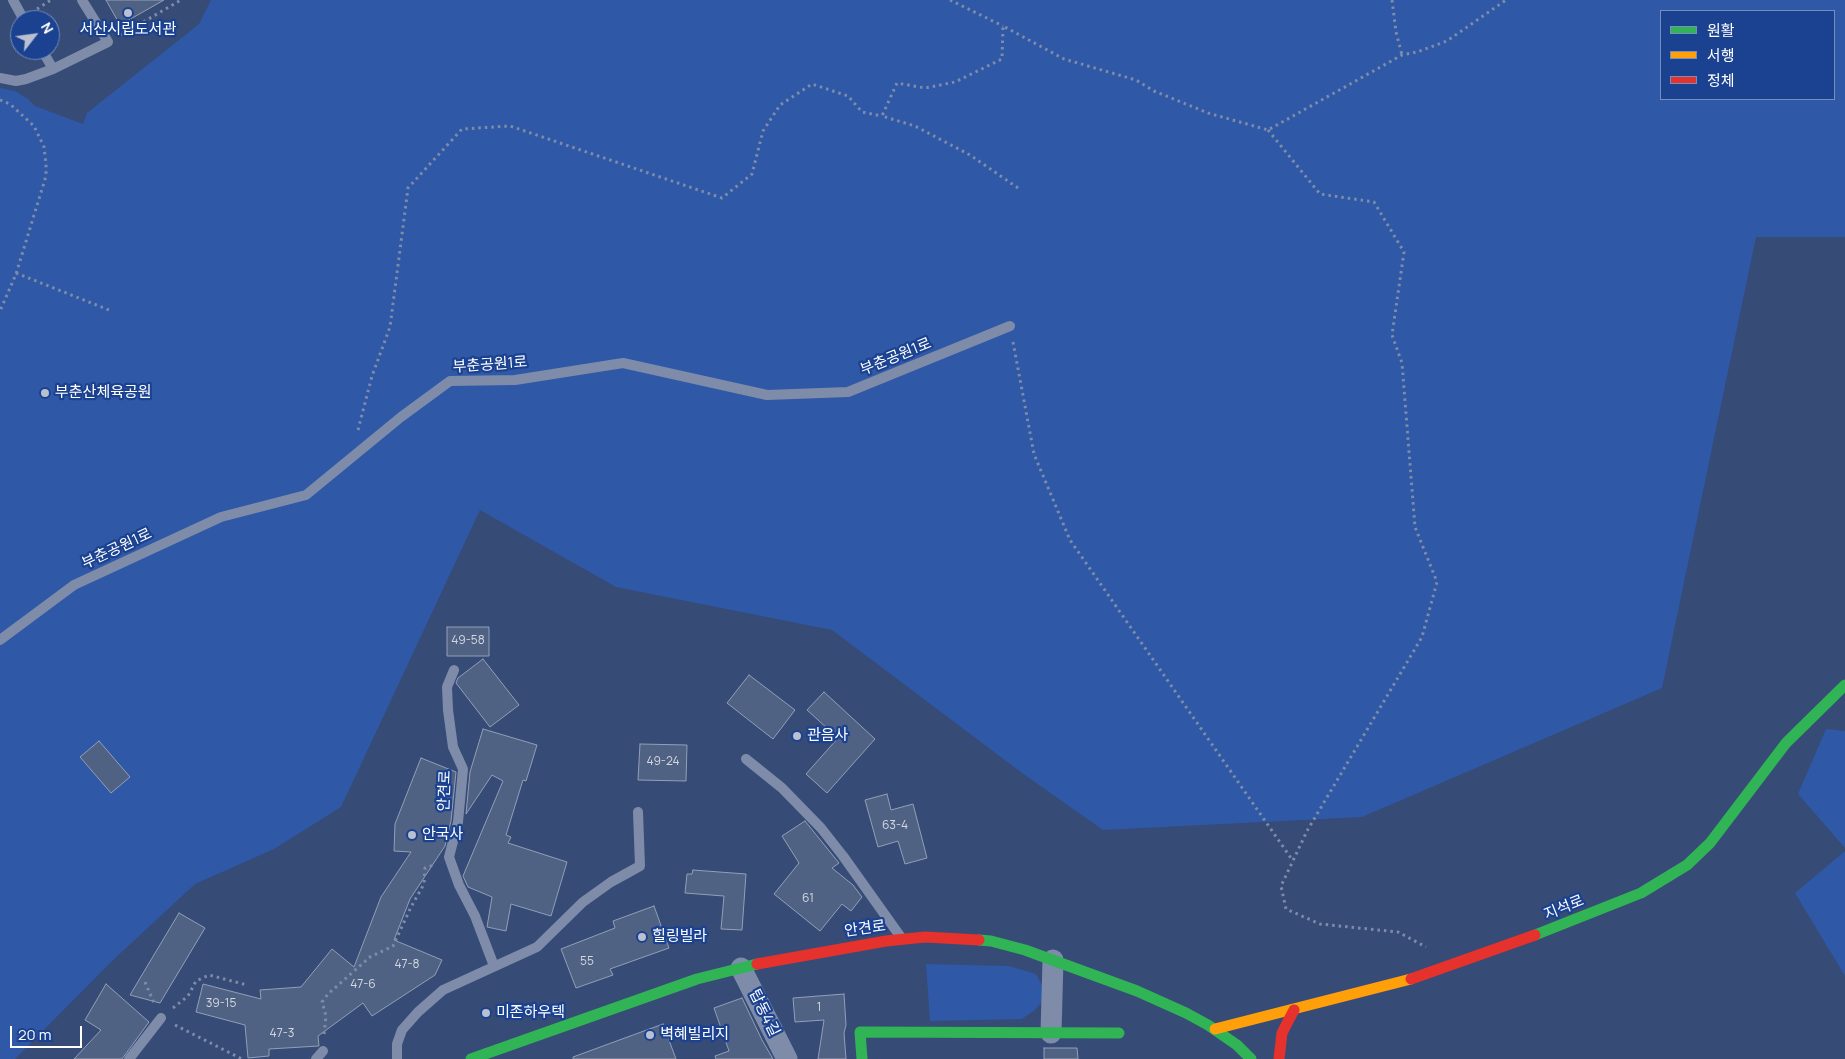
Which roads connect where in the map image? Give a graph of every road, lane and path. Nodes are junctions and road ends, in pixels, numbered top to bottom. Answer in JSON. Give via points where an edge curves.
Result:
{"nodes":[{"id":1,"x":82,"y":0,"type":"edge"},
{"id":2,"x":181,"y":0,"type":"edge"},
{"id":3,"x":950,"y":0,"type":"edge"},
{"id":4,"x":1392,"y":0,"type":"edge"},
{"id":5,"x":1506,"y":0,"type":"edge"},
{"id":6,"x":1003,"y":26,"type":"junction"},
{"id":7,"x":108,"y":42,"type":"junction"},
{"id":8,"x":1402,"y":55,"type":"junction"},
{"id":9,"x":47,"y":60,"type":"edge"},
{"id":10,"x":52,"y":69,"type":"junction"},
{"id":11,"x":0,"y":78,"type":"edge"},
{"id":12,"x":0,"y":100,"type":"edge"},
{"id":13,"x":882,"y":116,"type":"junction"},
{"id":14,"x":1268,"y":130,"type":"junction"},
{"id":15,"x":1018,"y":188,"type":"dead end"},
{"id":16,"x":16,"y":273,"type":"junction"},
{"id":17,"x":109,"y":310,"type":"dead end"},
{"id":18,"x":0,"y":311,"type":"edge"},
{"id":19,"x":1010,"y":326,"type":"joint"},
{"id":20,"x":350,"y":459,"type":"junction"},
{"id":21,"x":0,"y":640,"type":"edge"},
{"id":22,"x":454,"y":670,"type":"dead end"},
{"id":23,"x":1845,"y":686,"type":"edge"},
{"id":24,"x":746,"y":759,"type":"dead end"},
{"id":25,"x":638,"y":812,"type":"dead end"},
{"id":26,"x":1293,"y":861,"type":"junction"},
{"id":27,"x":452,"y":866,"type":"junction"},
{"id":28,"x":903,"y":940,"type":"junction"},
{"id":29,"x":1052,"y":960,"type":"junction"},
{"id":30,"x":1457,"y":964,"type":"junction"},
{"id":31,"x":494,"y":966,"type":"junction"},
{"id":32,"x":741,"y":968,"type":"junction"},
{"id":33,"x":144,"y":982,"type":"dead end"},
{"id":34,"x":247,"y":985,"type":"dead end"},
{"id":35,"x":1294,"y":1010,"type":"junction"},
{"id":36,"x":161,"y":1018,"type":"junction"},
{"id":37,"x":1215,"y":1029,"type":"junction"},
{"id":38,"x":1051,"y":1033,"type":"junction"},
{"id":39,"x":1119,"y":1033,"type":"dead end"},
{"id":40,"x":319,"y":1055,"type":"edge"},
{"id":41,"x":129,"y":1059,"type":"edge"},
{"id":42,"x":242,"y":1059,"type":"edge"},
{"id":43,"x":397,"y":1059,"type":"edge"},
{"id":44,"x":471,"y":1059,"type":"edge"},
{"id":45,"x":787,"y":1059,"type":"edge"},
{"id":46,"x":862,"y":1059,"type":"edge"},
{"id":47,"x":1251,"y":1059,"type":"edge"},
{"id":48,"x":1279,"y":1059,"type":"edge"}],
"edges":[{"from":1,"to":7,"type":"lane"},
{"from":2,"to":7,"type":"path"},
{"from":3,"to":6,"type":"path"},
{"from":4,"to":8,"type":"path"},
{"from":5,"to":8,"type":"path","via":[[1447,41]]},
{"from":6,"to":13,"type":"path","via":[[1002,59],[955,82],[925,88],[897,83]]},
{"from":6,"to":14,"type":"path","via":[[1064,59],[1136,80],[1208,113]]},
{"from":7,"to":10,"type":"lane"},
{"from":8,"to":14,"type":"path"},
{"from":9,"to":10,"type":"lane"},
{"from":10,"to":11,"type":"lane","via":[[16,81]]},
{"from":12,"to":16,"type":"path","via":[[10,104],[34,126],[44,147],[46,164],[46,176]]},
{"from":13,"to":15,"type":"path","via":[[915,126],[970,155]]},
{"from":13,"to":20,"type":"path","via":[[862,112],[848,96],[812,84],[780,105],[763,131],[752,174],[722,198],[510,126],[462,129],[408,188],[390,327],[372,376]]},
{"from":14,"to":26,"type":"path","via":[[1320,194],[1374,202],[1404,252],[1392,334],[1402,363],[1415,528],[1438,582],[1422,637],[1306,831]]},
{"from":16,"to":17,"type":"path"},
{"from":16,"to":18,"type":"path"},
{"from":19,"to":20,"type":"lane","name":"부춘공원1로","via":[[848,392],[767,396],[623,363],[514,380],[450,381]]},
{"from":19,"to":26,"type":"path","via":[[1034,454],[1070,540]]},
{"from":20,"to":21,"type":"lane","name":"부춘공원1로","via":[[306,495],[221,517],[74,585]]},
{"from":22,"to":27,"type":"lane","name":"안견로","via":[[447,687],[448,710],[453,747],[463,769],[458,822],[449,857]]},
{"from":23,"to":30,"type":"street","name":"지석로","via":[[1786,743],[1710,842],[1687,865],[1641,893]]},
{"from":24,"to":28,"type":"lane","via":[[782,788],[822,828]]},
{"from":25,"to":31,"type":"lane","via":[[640,866],[583,902],[537,947]]},
{"from":26,"to":30,"type":"path","via":[[1281,886],[1286,909],[1320,924],[1398,932]]},
{"from":27,"to":31,"type":"lane","name":"안견로"},
{"from":27,"to":40,"type":"path","via":[[433,864],[426,868],[424,884],[393,946],[370,957],[322,1002],[326,1016]]},
{"from":28,"to":29,"type":"street","name":"안견로","via":[[925,937],[991,941]]},
{"from":28,"to":32,"type":"street","name":"안견로","via":[[822,951]]},
{"from":29,"to":37,"type":"street","name":"안견로","via":[[1155,999]]},
{"from":29,"to":38,"type":"street"},
{"from":30,"to":35,"type":"street","name":"지석로","via":[[1403,982]]},
{"from":31,"to":43,"type":"lane","via":[[444,990],[418,1012],[399,1036]]},
{"from":32,"to":44,"type":"street","name":"안견로","via":[[665,989]]},
{"from":32,"to":45,"type":"street","name":"탑동4길"},
{"from":33,"to":36,"type":"path"},
{"from":34,"to":36,"type":"path","via":[[209,975],[196,981],[188,996]]},
{"from":35,"to":37,"type":"street","name":"지석로"},
{"from":35,"to":48,"type":"street","via":[[1282,1033]]},
{"from":36,"to":41,"type":"lane"},
{"from":36,"to":42,"type":"path"},
{"from":37,"to":47,"type":"street","name":"안견로"},
{"from":38,"to":39,"type":"street"},
{"from":38,"to":46,"type":"street","via":[[860,1032]]}]}
